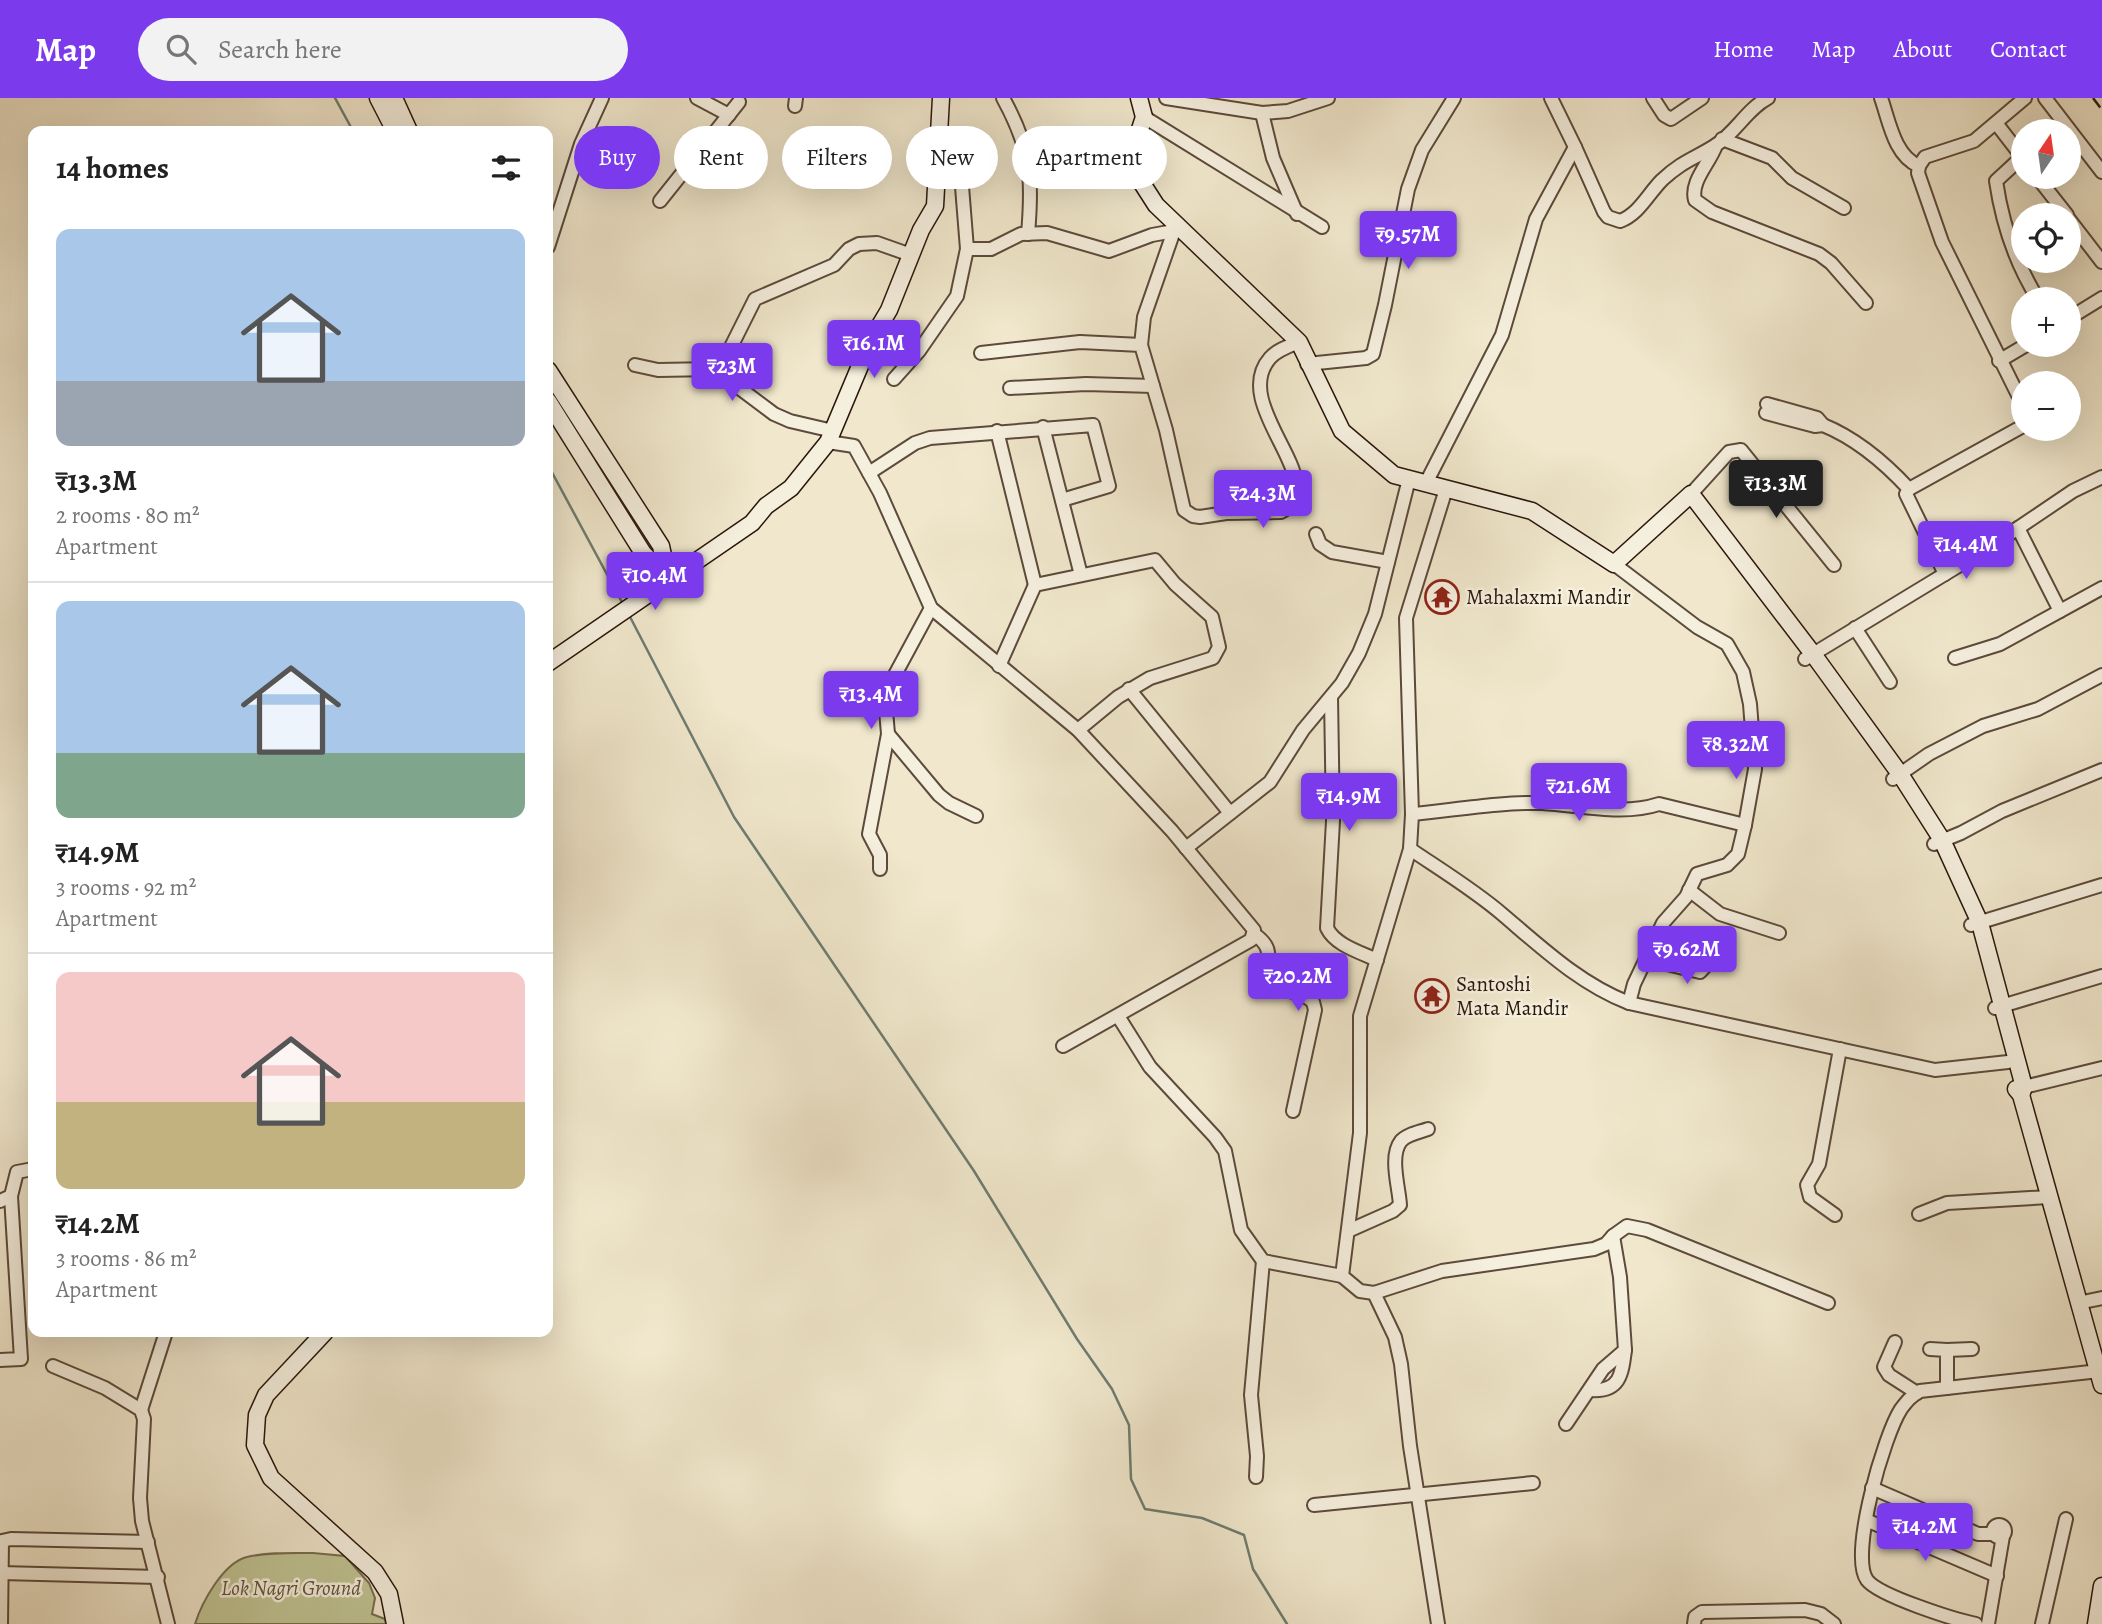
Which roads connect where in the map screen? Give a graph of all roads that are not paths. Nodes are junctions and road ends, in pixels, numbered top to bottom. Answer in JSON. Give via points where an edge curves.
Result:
{"nodes":[{"id":1,"x":378,"y":98,"type":"edge"},
{"id":2,"x":394,"y":98,"type":"edge"},
{"id":3,"x":602,"y":98,"type":"edge"},
{"id":4,"x":697,"y":98,"type":"edge"},
{"id":5,"x":941,"y":98,"type":"edge"},
{"id":6,"x":1003,"y":98,"type":"edge"},
{"id":7,"x":1139,"y":98,"type":"edge"},
{"id":8,"x":1166,"y":98,"type":"edge"},
{"id":9,"x":1328,"y":98,"type":"edge"},
{"id":10,"x":1454,"y":98,"type":"edge"},
{"id":11,"x":1551,"y":98,"type":"edge"},
{"id":12,"x":1653,"y":98,"type":"edge"},
{"id":13,"x":1702,"y":98,"type":"edge"},
{"id":14,"x":1768,"y":98,"type":"edge"},
{"id":15,"x":1881,"y":98,"type":"edge"},
{"id":16,"x":2025,"y":98,"type":"edge"},
{"id":17,"x":2045,"y":98,"type":"edge"},
{"id":18,"x":739,"y":102,"type":"dead end"},
{"id":19,"x":1262,"y":113,"type":"junction"},
{"id":20,"x":729,"y":115,"type":"junction"},
{"id":21,"x":1144,"y":117,"type":"junction"},
{"id":22,"x":1996,"y":123,"type":"junction"},
{"id":23,"x":392,"y":126,"type":"edge"},
{"id":24,"x":407,"y":126,"type":"edge"},
{"id":25,"x":940,"y":126,"type":"edge"},
{"id":26,"x":1719,"y":142,"type":"junction"},
{"id":27,"x":2011,"y":143,"type":"edge"},
{"id":28,"x":1575,"y":147,"type":"junction"},
{"id":29,"x":1919,"y":166,"type":"junction"},
{"id":30,"x":2011,"y":167,"type":"edge"},
{"id":31,"x":2102,"y":172,"type":"edge"},
{"id":32,"x":936,"y":189,"type":"edge"},
{"id":33,"x":962,"y":189,"type":"edge"},
{"id":34,"x":2047,"y":189,"type":"edge"},
{"id":35,"x":660,"y":201,"type":"dead end"},
{"id":36,"x":2058,"y":203,"type":"edge"},
{"id":37,"x":1844,"y":208,"type":"dead end"},
{"id":38,"x":1297,"y":214,"type":"junction"},
{"id":39,"x":1322,"y":227,"type":"dead end"},
{"id":40,"x":1175,"y":228,"type":"junction"},
{"id":41,"x":553,"y":231,"type":"edge"},
{"id":42,"x":2081,"y":233,"type":"edge"},
{"id":43,"x":1028,"y":234,"type":"junction"},
{"id":44,"x":967,"y":248,"type":"junction"},
{"id":45,"x":911,"y":255,"type":"junction"},
{"id":46,"x":2102,"y":261,"type":"edge"},
{"id":47,"x":2031,"y":287,"type":"edge"},
{"id":48,"x":2102,"y":298,"type":"edge"},
{"id":49,"x":1866,"y":303,"type":"dead end"},
{"id":50,"x":2081,"y":310,"type":"edge"},
{"id":51,"x":1298,"y":342,"type":"junction"},
{"id":52,"x":1141,"y":345,"type":"junction"},
{"id":53,"x":981,"y":354,"type":"dead end"},
{"id":54,"x":2011,"y":354,"type":"edge"},
{"id":55,"x":1999,"y":361,"type":"junction"},
{"id":56,"x":1307,"y":364,"type":"junction"},
{"id":57,"x":635,"y":365,"type":"dead end"},
{"id":58,"x":719,"y":372,"type":"junction"},
{"id":59,"x":553,"y":378,"type":"edge"},
{"id":60,"x":894,"y":379,"type":"dead end"},
{"id":61,"x":2011,"y":383,"type":"edge"},
{"id":62,"x":1153,"y":386,"type":"junction"},
{"id":63,"x":1010,"y":388,"type":"dead end"},
{"id":64,"x":553,"y":409,"type":"edge"},
{"id":65,"x":1766,"y":409,"type":"dead end"},
{"id":66,"x":1043,"y":427,"type":"junction"},
{"id":67,"x":997,"y":431,"type":"junction"},
{"id":68,"x":2011,"y":433,"type":"edge"},
{"id":69,"x":830,"y":436,"type":"junction"},
{"id":70,"x":869,"y":473,"type":"junction"},
{"id":71,"x":2102,"y":477,"type":"edge"},
{"id":72,"x":1409,"y":479,"type":"junction"},
{"id":73,"x":1426,"y":484,"type":"junction"},
{"id":74,"x":1446,"y":489,"type":"junction"},
{"id":75,"x":1909,"y":489,"type":"junction"},
{"id":76,"x":1687,"y":497,"type":"junction"},
{"id":77,"x":1062,"y":500,"type":"junction"},
{"id":78,"x":2018,"y":528,"type":"junction"},
{"id":79,"x":1316,"y":534,"type":"dead end"},
{"id":80,"x":1388,"y":562,"type":"junction"},
{"id":81,"x":1614,"y":564,"type":"junction"},
{"id":82,"x":1834,"y":565,"type":"dead end"},
{"id":83,"x":1945,"y":574,"type":"junction"},
{"id":84,"x":1081,"y":575,"type":"junction"},
{"id":85,"x":668,"y":579,"type":"junction"},
{"id":86,"x":1035,"y":585,"type":"junction"},
{"id":87,"x":2102,"y":588,"type":"edge"},
{"id":88,"x":931,"y":608,"type":"junction"},
{"id":89,"x":2060,"y":611,"type":"junction"},
{"id":90,"x":1855,"y":628,"type":"junction"},
{"id":91,"x":1809,"y":656,"type":"junction"},
{"id":92,"x":1955,"y":658,"type":"dead end"},
{"id":93,"x":553,"y":660,"type":"edge"},
{"id":94,"x":999,"y":666,"type":"junction"},
{"id":95,"x":2102,"y":675,"type":"edge"},
{"id":96,"x":1890,"y":682,"type":"dead end"},
{"id":97,"x":1129,"y":689,"type":"junction"},
{"id":98,"x":1331,"y":697,"type":"junction"},
{"id":99,"x":1078,"y":730,"type":"junction"},
{"id":100,"x":888,"y":734,"type":"junction"},
{"id":101,"x":2102,"y":770,"type":"edge"},
{"id":102,"x":1896,"y":777,"type":"junction"},
{"id":103,"x":1230,"y":813,"type":"junction"},
{"id":104,"x":1412,"y":814,"type":"junction"},
{"id":105,"x":976,"y":816,"type":"dead end"},
{"id":106,"x":1745,"y":825,"type":"junction"},
{"id":107,"x":1938,"y":842,"type":"junction"},
{"id":108,"x":1186,"y":848,"type":"junction"},
{"id":109,"x":1410,"y":849,"type":"junction"},
{"id":110,"x":880,"y":869,"type":"dead end"},
{"id":111,"x":2102,"y":886,"type":"edge"},
{"id":112,"x":1689,"y":890,"type":"junction"},
{"id":113,"x":1976,"y":924,"type":"junction"},
{"id":114,"x":1779,"y":933,"type":"dead end"},
{"id":115,"x":1254,"y":934,"type":"junction"},
{"id":116,"x":1646,"y":959,"type":"junction"},
{"id":117,"x":1712,"y":959,"type":"dead end"},
{"id":118,"x":1377,"y":960,"type":"junction"},
{"id":119,"x":2102,"y":976,"type":"edge"},
{"id":120,"x":1629,"y":1003,"type":"junction"},
{"id":121,"x":1999,"y":1007,"type":"junction"},
{"id":122,"x":1118,"y":1016,"type":"junction"},
{"id":123,"x":1063,"y":1046,"type":"dead end"},
{"id":124,"x":1840,"y":1049,"type":"junction"},
{"id":125,"x":2008,"y":1062,"type":"junction"},
{"id":126,"x":2102,"y":1068,"type":"edge"},
{"id":127,"x":2023,"y":1091,"type":"junction"},
{"id":128,"x":1293,"y":1111,"type":"dead end"},
{"id":129,"x":1428,"y":1129,"type":"dead end"},
{"id":130,"x":28,"y":1170,"type":"edge"},
{"id":131,"x":2049,"y":1197,"type":"junction"},
{"id":132,"x":6,"y":1198,"type":"edge"},
{"id":133,"x":1919,"y":1214,"type":"dead end"},
{"id":134,"x":1835,"y":1215,"type":"dead end"},
{"id":135,"x":1348,"y":1231,"type":"junction"},
{"id":136,"x":1613,"y":1236,"type":"junction"},
{"id":137,"x":1263,"y":1261,"type":"junction"},
{"id":138,"x":1342,"y":1276,"type":"junction"},
{"id":139,"x":1374,"y":1293,"type":"junction"},
{"id":140,"x":2102,"y":1298,"type":"edge"},
{"id":141,"x":1828,"y":1303,"type":"dead end"},
{"id":142,"x":2078,"y":1303,"type":"junction"},
{"id":143,"x":164,"y":1337,"type":"edge"},
{"id":144,"x":320,"y":1337,"type":"edge"},
{"id":145,"x":1895,"y":1342,"type":"dead end"},
{"id":146,"x":1930,"y":1349,"type":"dead end"},
{"id":147,"x":1972,"y":1349,"type":"dead end"},
{"id":148,"x":1625,"y":1350,"type":"junction"},
{"id":149,"x":1947,"y":1350,"type":"junction"},
{"id":150,"x":0,"y":1360,"type":"edge"},
{"id":151,"x":54,"y":1366,"type":"dead end"},
{"id":152,"x":2100,"y":1378,"type":"edge"},
{"id":153,"x":1948,"y":1388,"type":"junction"},
{"id":154,"x":1591,"y":1390,"type":"junction"},
{"id":155,"x":1917,"y":1393,"type":"junction"},
{"id":156,"x":141,"y":1410,"type":"junction"},
{"id":157,"x":1566,"y":1424,"type":"dead end"},
{"id":158,"x":1256,"y":1477,"type":"dead end"},
{"id":159,"x":1534,"y":1483,"type":"dead end"},
{"id":160,"x":1872,"y":1488,"type":"junction"},
{"id":161,"x":1418,"y":1495,"type":"junction"},
{"id":162,"x":1314,"y":1505,"type":"dead end"},
{"id":163,"x":2066,"y":1519,"type":"dead end"},
{"id":164,"x":1866,"y":1520,"type":"junction"},
{"id":165,"x":148,"y":1542,"type":"junction"},
{"id":166,"x":1,"y":1573,"type":"edge"},
{"id":167,"x":1997,"y":1576,"type":"junction"},
{"id":168,"x":158,"y":1577,"type":"junction"},
{"id":169,"x":2102,"y":1586,"type":"edge"},
{"id":170,"x":2097,"y":1616,"type":"edge"},
{"id":171,"x":1,"y":1624,"type":"edge"},
{"id":172,"x":169,"y":1624,"type":"edge"},
{"id":173,"x":395,"y":1624,"type":"edge"},
{"id":174,"x":1438,"y":1624,"type":"edge"},
{"id":175,"x":1694,"y":1624,"type":"edge"},
{"id":176,"x":1834,"y":1624,"type":"edge"},
{"id":177,"x":1976,"y":1624,"type":"edge"},
{"id":178,"x":1988,"y":1624,"type":"edge"},
{"id":179,"x":2042,"y":1624,"type":"edge"}],
"edges":[{"from":1,"to":23,"type":"street"},
{"from":2,"to":24,"type":"street"},
{"from":3,"to":41,"type":"street","via":[[581,144]]},
{"from":4,"to":20,"type":"street"},
{"from":5,"to":25,"type":"street"},
{"from":6,"to":43,"type":"street","via":[[1023,139],[1032,183]]},
{"from":7,"to":21,"type":"street"},
{"from":8,"to":19,"type":"street"},
{"from":9,"to":19,"type":"street","via":[[1287,111]]},
{"from":10,"to":56,"type":"street","via":[[1422,150],[1408,189],[1373,354]]},
{"from":11,"to":28,"type":"street"},
{"from":12,"to":13,"type":"street","via":[[1671,119]]},
{"from":14,"to":26,"type":"street"},
{"from":15,"to":29,"type":"street","via":[[1903,155]]},
{"from":16,"to":22,"type":"street"},
{"from":17,"to":31,"type":"street"},
{"from":18,"to":20,"type":"street"},
{"from":19,"to":38,"type":"street","via":[[1273,158]]},
{"from":20,"to":35,"type":"street"},
{"from":21,"to":38,"type":"street"},
{"from":21,"to":40,"type":"street","via":[[1129,163]]},
{"from":22,"to":27,"type":"street"},
{"from":22,"to":29,"type":"street","via":[[1974,141],[1925,157]]},
{"from":26,"to":28,"type":"street","via":[[1680,165],[1620,221],[1604,212]]},
{"from":26,"to":37,"type":"street","via":[[1772,158],[1792,178]]},
{"from":26,"to":49,"type":"street","via":[[1695,185],[1695,200],[1712,212],[1819,254]]},
{"from":28,"to":73,"type":"street","via":[[1536,219],[1502,335]]},
{"from":29,"to":55,"type":"street","via":[[1922,188],[1942,242]]},
{"from":30,"to":47,"type":"street","via":[[1996,181],[2004,220]]},
{"from":32,"to":45,"type":"street","via":[[935,206]]},
{"from":33,"to":44,"type":"street"},
{"from":34,"to":36,"type":"street"},
{"from":38,"to":39,"type":"street"},
{"from":40,"to":43,"type":"street","via":[[1109,251],[1047,233]]},
{"from":40,"to":51,"type":"street"},
{"from":40,"to":52,"type":"street","via":[[1144,317]]},
{"from":42,"to":46,"type":"street"},
{"from":43,"to":44,"type":"street","via":[[990,249]]},
{"from":44,"to":60,"type":"street","via":[[957,296]]},
{"from":45,"to":58,"type":"street","via":[[877,243],[859,244],[834,265],[755,299]]},
{"from":45,"to":69,"type":"street"},
{"from":48,"to":50,"type":"street"},
{"from":51,"to":56,"type":"street"},
{"from":51,"to":62,"type":"street","via":[[1269,359],[1260,379],[1264,411],[1296,474],[1295,500],[1281,512],[1188,514]]},
{"from":52,"to":53,"type":"street","via":[[1080,342]]},
{"from":52,"to":62,"type":"street"},
{"from":54,"to":55,"type":"street"},
{"from":55,"to":61,"type":"street"},
{"from":56,"to":72,"type":"street","via":[[1342,431],[1394,475]]},
{"from":57,"to":58,"type":"street"},
{"from":58,"to":69,"type":"street","via":[[774,414]]},
{"from":59,"to":85,"type":"street","via":[[661,547]]},
{"from":62,"to":63,"type":"street"},
{"from":64,"to":85,"type":"street","via":[[643,553]]},
{"from":65,"to":75,"type":"street","via":[[1848,435]]},
{"from":66,"to":67,"type":"street"},
{"from":66,"to":77,"type":"street"},
{"from":66,"to":77,"type":"street","via":[[1095,427],[1109,486]]},
{"from":67,"to":70,"type":"street","via":[[930,438]]},
{"from":67,"to":86,"type":"street"},
{"from":68,"to":75,"type":"street"},
{"from":69,"to":70,"type":"street","via":[[854,446]]},
{"from":69,"to":85,"type":"street","via":[[791,488],[752,523]]},
{"from":70,"to":88,"type":"street"},
{"from":71,"to":78,"type":"street"},
{"from":72,"to":73,"type":"street"},
{"from":72,"to":80,"type":"street"},
{"from":73,"to":74,"type":"street"},
{"from":74,"to":81,"type":"street","via":[[1532,511]]},
{"from":74,"to":104,"type":"street","via":[[1406,618]]},
{"from":75,"to":83,"type":"street","via":[[1908,501]]},
{"from":76,"to":81,"type":"street"},
{"from":76,"to":82,"type":"street","via":[[1729,452],[1741,450]]},
{"from":76,"to":91,"type":"street"},
{"from":77,"to":84,"type":"street"},
{"from":78,"to":83,"type":"street"},
{"from":78,"to":89,"type":"street"},
{"from":79,"to":80,"type":"street","via":[[1332,552]]},
{"from":80,"to":98,"type":"street","via":[[1359,653]]},
{"from":81,"to":106,"type":"street","via":[[1727,644],[1743,672],[1755,769]]},
{"from":83,"to":90,"type":"street"},
{"from":84,"to":86,"type":"street"},
{"from":84,"to":97,"type":"street","via":[[1155,560],[1212,617],[1219,647],[1213,658]]},
{"from":85,"to":93,"type":"street"},
{"from":86,"to":94,"type":"street"},
{"from":87,"to":89,"type":"street"},
{"from":88,"to":94,"type":"street"},
{"from":88,"to":100,"type":"street","via":[[890,684],[884,712]]},
{"from":89,"to":92,"type":"street","via":[[2000,645]]},
{"from":90,"to":91,"type":"street"},
{"from":90,"to":96,"type":"street"},
{"from":91,"to":102,"type":"street"},
{"from":94,"to":99,"type":"street"},
{"from":95,"to":102,"type":"street","via":[[2038,709],[1983,726]]},
{"from":97,"to":99,"type":"street"},
{"from":97,"to":103,"type":"street"},
{"from":98,"to":103,"type":"street","via":[[1303,730],[1270,782]]},
{"from":98,"to":118,"type":"street","via":[[1333,821],[1326,928],[1341,943]]},
{"from":99,"to":108,"type":"street"},
{"from":100,"to":105,"type":"street","via":[[939,795]]},
{"from":100,"to":110,"type":"street","via":[[869,834],[880,855]]},
{"from":101,"to":107,"type":"street"},
{"from":102,"to":107,"type":"street"},
{"from":103,"to":108,"type":"street"},
{"from":104,"to":106,"type":"street","via":[[1520,803],[1616,809],[1659,804]]},
{"from":104,"to":109,"type":"street"},
{"from":106,"to":112,"type":"street","via":[[1738,854],[1727,865],[1697,874]]},
{"from":107,"to":113,"type":"street"},
{"from":108,"to":115,"type":"street"},
{"from":109,"to":118,"type":"street"},
{"from":109,"to":120,"type":"street","via":[[1502,914],[1575,974]]},
{"from":111,"to":113,"type":"street"},
{"from":112,"to":114,"type":"street","via":[[1720,914]]},
{"from":112,"to":116,"type":"street","via":[[1663,923]]},
{"from":113,"to":121,"type":"street"},
{"from":115,"to":122,"type":"street","via":[[1251,940]]},
{"from":115,"to":128,"type":"street","via":[[1269,953],[1271,983],[1308,998],[1315,1010]]},
{"from":116,"to":117,"type":"street","via":[[1700,972]]},
{"from":116,"to":120,"type":"street"},
{"from":118,"to":135,"type":"street","via":[[1360,1016],[1360,1133]]},
{"from":119,"to":121,"type":"street"},
{"from":120,"to":124,"type":"street"},
{"from":121,"to":125,"type":"street"},
{"from":121,"to":127,"type":"street"},
{"from":122,"to":123,"type":"street"},
{"from":122,"to":137,"type":"street","via":[[1150,1067],[1225,1151],[1241,1230]]},
{"from":124,"to":125,"type":"street","via":[[1935,1070]]},
{"from":124,"to":134,"type":"street","via":[[1819,1164],[1808,1185],[1810,1198]]},
{"from":125,"to":127,"type":"street","via":[[2015,1089]]},
{"from":126,"to":127,"type":"street"},
{"from":127,"to":131,"type":"street"},
{"from":129,"to":135,"type":"street","via":[[1404,1138],[1398,1148],[1400,1205]]},
{"from":130,"to":132,"type":"street","via":[[17,1172]]},
{"from":131,"to":133,"type":"street","via":[[1947,1203]]},
{"from":131,"to":142,"type":"street"},
{"from":132,"to":150,"type":"street","via":[[21,1359]]},
{"from":135,"to":138,"type":"street"},
{"from":136,"to":139,"type":"street","via":[[1594,1249],[1442,1271]]},
{"from":136,"to":141,"type":"street","via":[[1627,1226],[1647,1230]]},
{"from":136,"to":148,"type":"street"},
{"from":137,"to":138,"type":"street"},
{"from":137,"to":158,"type":"street","via":[[1251,1395]]},
{"from":138,"to":139,"type":"street","via":[[1350,1286]]},
{"from":139,"to":161,"type":"street","via":[[1398,1350]]},
{"from":140,"to":142,"type":"street"},
{"from":142,"to":152,"type":"street"},
{"from":143,"to":156,"type":"street"},
{"from":144,"to":173,"type":"street","via":[[266,1395],[257,1415],[255,1445],[271,1478],[375,1572],[389,1594]]},
{"from":145,"to":155,"type":"street","via":[[1884,1367]]},
{"from":146,"to":149,"type":"street"},
{"from":147,"to":149,"type":"street"},
{"from":148,"to":154,"type":"street","via":[[1603,1369]]},
{"from":148,"to":154,"type":"street","via":[[1616,1385]]},
{"from":149,"to":153,"type":"street"},
{"from":151,"to":156,"type":"street"},
{"from":152,"to":153,"type":"street"},
{"from":153,"to":155,"type":"street"},
{"from":154,"to":157,"type":"street"},
{"from":155,"to":160,"type":"street","via":[[1899,1412]]},
{"from":156,"to":165,"type":"street","via":[[140,1498]]},
{"from":159,"to":161,"type":"street"},
{"from":160,"to":164,"type":"street"},
{"from":160,"to":167,"type":"street","via":[[1978,1534],[1998,1535]]},
{"from":161,"to":162,"type":"street"},
{"from":161,"to":174,"type":"street"},
{"from":163,"to":179,"type":"street"},
{"from":164,"to":167,"type":"street"},
{"from":164,"to":177,"type":"street","via":[[1862,1558],[1868,1581],[1927,1609]]},
{"from":165,"to":166,"type":"street","via":[[11,1539],[2,1541]]},
{"from":165,"to":168,"type":"street"},
{"from":166,"to":168,"type":"street"},
{"from":166,"to":171,"type":"street"},
{"from":167,"to":178,"type":"street"},
{"from":168,"to":172,"type":"street"},
{"from":169,"to":170,"type":"street"},
{"from":175,"to":176,"type":"street","via":[[1702,1612],[1805,1610]]}]}
